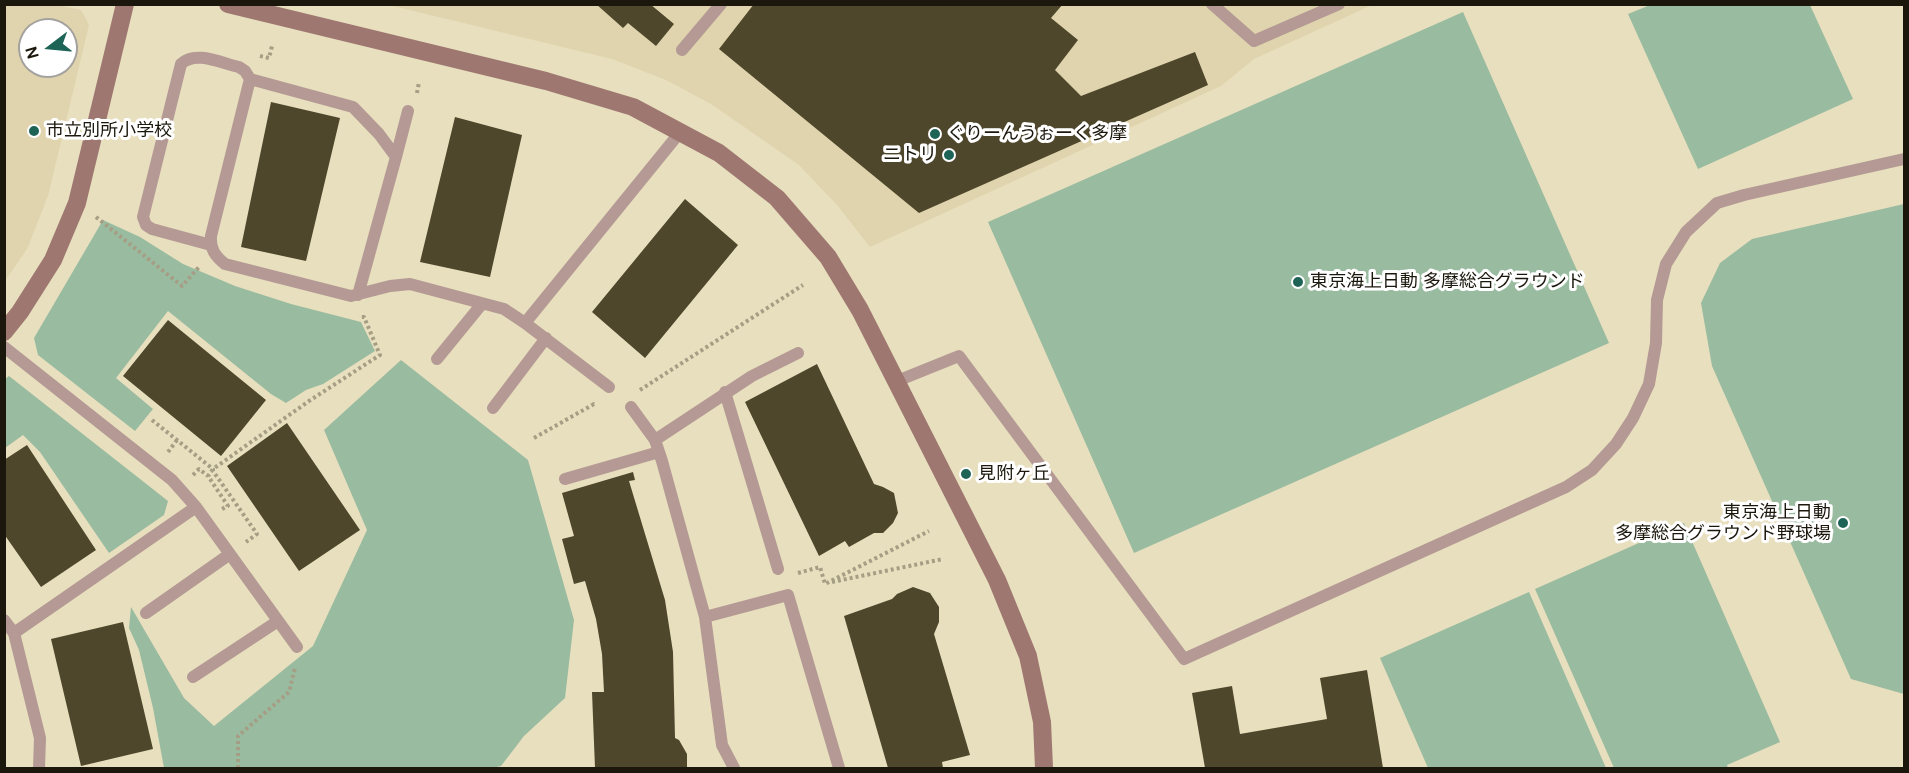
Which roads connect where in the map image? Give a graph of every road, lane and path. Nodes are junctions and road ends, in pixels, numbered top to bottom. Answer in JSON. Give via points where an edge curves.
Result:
{"nodes":[{"id":1,"x":125,"y":4,"type":"edge"},
{"id":2,"x":228,"y":4,"type":"edge"},
{"id":3,"x":721,"y":4,"type":"edge"},
{"id":4,"x":1212,"y":4,"type":"edge"},
{"id":5,"x":1339,"y":4,"type":"edge"},
{"id":6,"x":272,"y":46,"type":"dead end"},
{"id":7,"x":682,"y":50,"type":"dead end"},
{"id":8,"x":269,"y":58,"type":"dead end"},
{"id":9,"x":250,"y":79,"type":"junction"},
{"id":10,"x":419,"y":82,"type":"dead end"},
{"id":11,"x":416,"y":94,"type":"dead end"},
{"id":12,"x":408,"y":111,"type":"dead end"},
{"id":13,"x":681,"y":131,"type":"junction"},
{"id":14,"x":396,"y":157,"type":"junction"},
{"id":15,"x":1905,"y":159,"type":"edge"},
{"id":16,"x":93,"y":214,"type":"dead end"},
{"id":17,"x":211,"y":245,"type":"junction"},
{"id":18,"x":803,"y":285,"type":"dead end"},
{"id":19,"x":182,"y":286,"type":"dead end"},
{"id":20,"x":358,"y":295,"type":"junction"},
{"id":21,"x":481,"y":305,"type":"junction"},
{"id":22,"x":525,"y":323,"type":"junction"},
{"id":23,"x":4,"y":332,"type":"edge"},
{"id":24,"x":546,"y":338,"type":"junction"},
{"id":25,"x":4,"y":347,"type":"edge"},
{"id":26,"x":798,"y":353,"type":"dead end"},
{"id":27,"x":380,"y":355,"type":"dead end"},
{"id":28,"x":437,"y":359,"type":"dead end"},
{"id":29,"x":897,"y":381,"type":"junction"},
{"id":30,"x":609,"y":387,"type":"dead end"},
{"id":31,"x":726,"y":392,"type":"junction"},
{"id":32,"x":635,"y":393,"type":"dead end"},
{"id":33,"x":601,"y":406,"type":"dead end"},
{"id":34,"x":631,"y":407,"type":"dead end"},
{"id":35,"x":493,"y":408,"type":"dead end"},
{"id":36,"x":152,"y":420,"type":"dead end"},
{"id":37,"x":534,"y":438,"type":"dead end"},
{"id":38,"x":657,"y":446,"type":"junction"},
{"id":39,"x":199,"y":469,"type":"dead end"},
{"id":40,"x":213,"y":469,"type":"junction"},
{"id":41,"x":208,"y":476,"type":"dead end"},
{"id":42,"x":565,"y":478,"type":"dead end"},
{"id":43,"x":196,"y":507,"type":"junction"},
{"id":44,"x":929,"y":531,"type":"dead end"},
{"id":45,"x":230,"y":554,"type":"junction"},
{"id":46,"x":943,"y":559,"type":"dead end"},
{"id":47,"x":783,"y":572,"type":"joint"},
{"id":48,"x":825,"y":584,"type":"junction"},
{"id":49,"x":146,"y":613,"type":"dead end"},
{"id":50,"x":705,"y":617,"type":"junction"},
{"id":51,"x":4,"y":620,"type":"edge"},
{"id":52,"x":278,"y":621,"type":"junction"},
{"id":53,"x":14,"y":633,"type":"junction"},
{"id":54,"x":297,"y":647,"type":"joint"},
{"id":55,"x":194,"y":677,"type":"dead end"},
{"id":56,"x":39,"y":768,"type":"edge"},
{"id":57,"x":238,"y":768,"type":"edge"},
{"id":58,"x":734,"y":768,"type":"edge"},
{"id":59,"x":839,"y":768,"type":"edge"},
{"id":60,"x":1044,"y":768,"type":"edge"}],
"edges":[{"from":1,"to":23,"type":"street","via":[[77,203],[53,260]]},
{"from":2,"to":13,"type":"street","via":[[546,81],[633,107]]},
{"from":3,"to":7,"type":"lane"},
{"from":4,"to":5,"type":"lane","via":[[1254,41]]},
{"from":6,"to":8,"type":"path"},
{"from":9,"to":14,"type":"lane","via":[[353,107]]},
{"from":9,"to":17,"type":"lane"},
{"from":9,"to":17,"type":"lane","via":[[238,67],[196,57],[181,64],[143,217],[152,230]]},
{"from":10,"to":11,"type":"path"},
{"from":12,"to":14,"type":"lane"},
{"from":13,"to":22,"type":"lane"},
{"from":13,"to":29,"type":"street","via":[[719,153],[777,198],[828,257]]},
{"from":14,"to":20,"type":"lane"},
{"from":15,"to":29,"type":"lane","via":[[1718,203],[1686,232],[1666,264],[1657,300],[1649,384],[1634,418],[1592,470],[1566,487],[1184,659],[959,356]]},
{"from":16,"to":19,"type":"path"},
{"from":17,"to":20,"type":"lane","via":[[225,264]]},
{"from":18,"to":32,"type":"path"},
{"from":20,"to":21,"type":"lane","via":[[410,284]]},
{"from":21,"to":22,"type":"lane","via":[[504,309]]},
{"from":21,"to":28,"type":"lane"},
{"from":22,"to":24,"type":"lane"},
{"from":24,"to":30,"type":"lane"},
{"from":24,"to":35,"type":"lane"},
{"from":25,"to":43,"type":"lane","via":[[172,480]]},
{"from":26,"to":31,"type":"lane"},
{"from":27,"to":40,"type":"path"},
{"from":29,"to":60,"type":"street","via":[[997,580],[1028,656],[1042,722]]},
{"from":31,"to":38,"type":"lane"},
{"from":31,"to":47,"type":"lane"},
{"from":33,"to":37,"type":"path","via":[[594,404]]},
{"from":34,"to":38,"type":"lane"},
{"from":36,"to":40,"type":"path"},
{"from":38,"to":42,"type":"lane"},
{"from":38,"to":50,"type":"lane"},
{"from":39,"to":41,"type":"path"},
{"from":40,"to":45,"type":"path","via":[[257,534]]},
{"from":43,"to":45,"type":"lane"},
{"from":43,"to":53,"type":"lane"},
{"from":44,"to":48,"type":"path"},
{"from":45,"to":49,"type":"lane"},
{"from":45,"to":52,"type":"lane"},
{"from":46,"to":48,"type":"path"},
{"from":47,"to":48,"type":"path","via":[[820,567]]},
{"from":50,"to":58,"type":"lane","via":[[722,746]]},
{"from":50,"to":59,"type":"lane","via":[[788,595]]},
{"from":51,"to":53,"type":"lane"},
{"from":52,"to":54,"type":"lane"},
{"from":52,"to":55,"type":"lane"},
{"from":53,"to":56,"type":"lane","via":[[40,738]]},
{"from":54,"to":57,"type":"path","via":[[289,692],[238,735]]}]}
